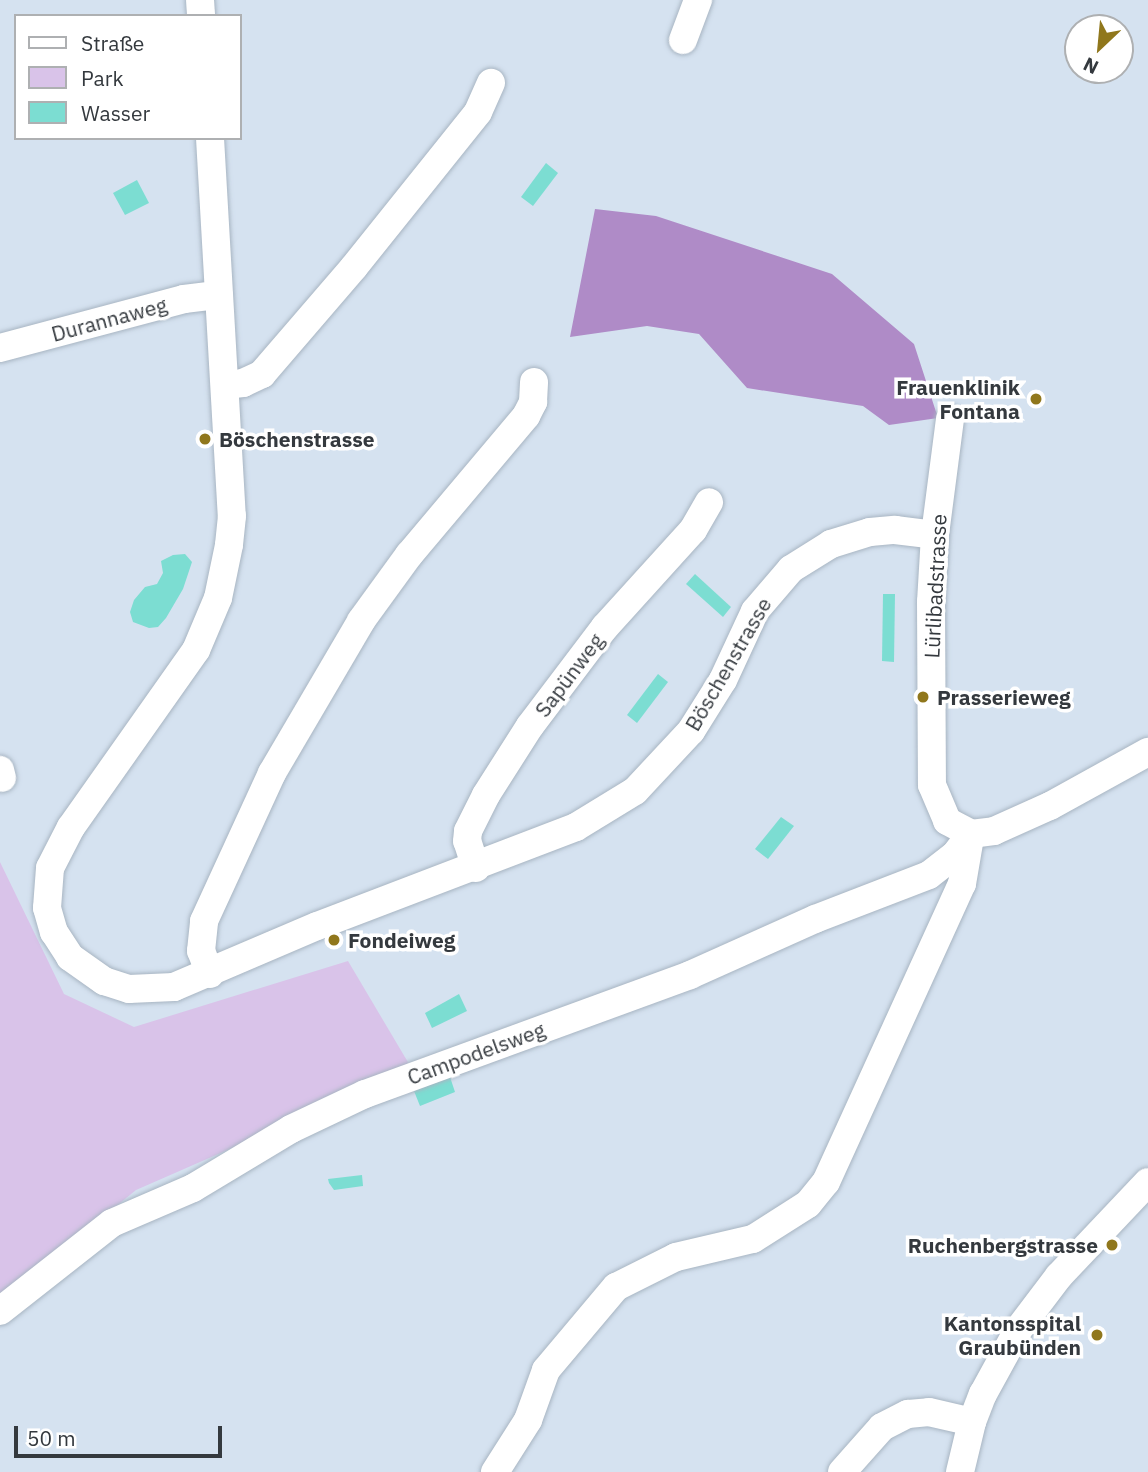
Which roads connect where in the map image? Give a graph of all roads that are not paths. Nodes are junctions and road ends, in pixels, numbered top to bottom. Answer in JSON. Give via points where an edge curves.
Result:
{"nodes":[{"id":1,"x":698,"y":0,"type":"edge"},
{"id":2,"x":683,"y":40,"type":"dead end"},
{"id":3,"x":491,"y":83,"type":"dead end"},
{"id":4,"x":210,"y":140,"type":"edge"},
{"id":5,"x":219,"y":295,"type":"junction"},
{"id":6,"x":0,"y":348,"type":"edge"},
{"id":7,"x":534,"y":382,"type":"dead end"},
{"id":8,"x":225,"y":385,"type":"junction"},
{"id":9,"x":950,"y":419,"type":"dead end"},
{"id":10,"x":709,"y":502,"type":"dead end"},
{"id":11,"x":934,"y":535,"type":"junction"},
{"id":12,"x":1148,"y":752,"type":"edge"},
{"id":13,"x":971,"y":834,"type":"junction"},
{"id":14,"x":476,"y":868,"type":"junction"},
{"id":15,"x":210,"y":974,"type":"junction"},
{"id":16,"x":1148,"y":1182,"type":"edge"},
{"id":17,"x":0,"y":1311,"type":"edge"},
{"id":18,"x":972,"y":1422,"type":"junction"},
{"id":19,"x":495,"y":1472,"type":"edge"},
{"id":20,"x":842,"y":1472,"type":"edge"},
{"id":21,"x":960,"y":1472,"type":"edge"}],
"edges":[{"from":1,"to":2,"type":"street"},
{"from":3,"to":8,"type":"street","via":[[470,122],[262,374]]},
{"from":4,"to":5,"type":"street","name":"Böschenstrasse"},
{"from":5,"to":6,"type":"street","name":"Durannaweg","via":[[184,299]]},
{"from":5,"to":8,"type":"street","name":"Böschenstrasse"},
{"from":7,"to":15,"type":"street","via":[[526,416],[409,555],[361,621],[272,773],[204,921],[201,951]]},
{"from":8,"to":15,"type":"street","name":"Böschenstrasse","via":[[232,516],[218,598],[183,671],[57,850],[47,888],[54,932],[71,957],[104,981],[129,989],[157,989]]},
{"from":9,"to":11,"type":"street","name":"Lürlibadstrasse"},
{"from":10,"to":14,"type":"street","name":"Sapünweg","via":[[702,518],[605,627],[523,737],[468,831]]},
{"from":11,"to":13,"type":"street","name":"Lürlibadstrasse","via":[[932,785],[947,821]]},
{"from":11,"to":14,"type":"street","name":"Böschenstrasse","via":[[870,532],[831,544],[791,569],[755,611],[697,723],[642,784],[576,827]]},
{"from":12,"to":13,"type":"street","via":[[1050,806],[994,831]]},
{"from":13,"to":17,"type":"street","name":"Campodelsweg","via":[[956,855],[929,874],[690,975],[365,1094],[291,1129],[193,1188],[112,1223]]},
{"from":13,"to":19,"type":"street","via":[[962,884],[826,1182],[808,1204],[753,1239],[676,1257],[616,1287],[546,1370],[528,1420]]},
{"from":14,"to":15,"type":"street","name":"Böschenstrasse","via":[[317,926]]},
{"from":16,"to":18,"type":"street","via":[[1038,1301],[996,1366]]},
{"from":18,"to":20,"type":"street","via":[[929,1412],[908,1414],[882,1427]]},
{"from":18,"to":21,"type":"street"}]}
